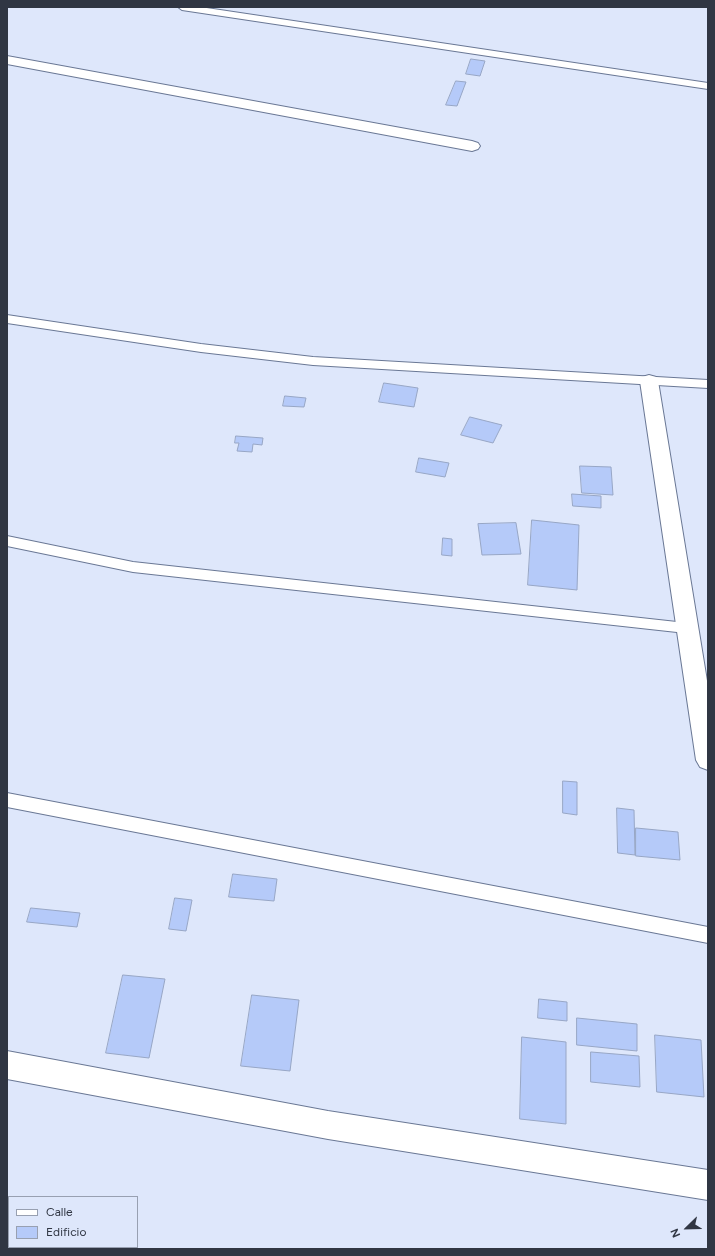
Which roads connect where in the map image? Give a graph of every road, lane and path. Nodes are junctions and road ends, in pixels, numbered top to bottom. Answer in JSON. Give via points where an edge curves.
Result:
{"nodes":[{"id":1,"x":182,"y":7,"type":"edge"},
{"id":2,"x":7,"y":60,"type":"edge"},
{"id":3,"x":708,"y":86,"type":"edge"},
{"id":4,"x":472,"y":146,"type":"dead end"},
{"id":5,"x":7,"y":319,"type":"edge"},
{"id":6,"x":649,"y":380,"type":"junction"},
{"id":7,"x":708,"y":384,"type":"edge"},
{"id":8,"x":7,"y":541,"type":"edge"},
{"id":9,"x":686,"y":628,"type":"junction"},
{"id":10,"x":708,"y":760,"type":"edge"},
{"id":11,"x":7,"y":800,"type":"edge"},
{"id":12,"x":708,"y":935,"type":"edge"},
{"id":13,"x":7,"y":1065,"type":"edge"},
{"id":14,"x":708,"y":1185,"type":"edge"}],
"edges":[{"from":1,"to":3,"type":"lane"},
{"from":2,"to":4,"type":"street"},
{"from":5,"to":6,"type":"lane","via":[[202,348],[313,361]]},
{"from":6,"to":7,"type":"lane"},
{"from":6,"to":9,"type":"street"},
{"from":8,"to":9,"type":"lane","via":[[133,567]]},
{"from":9,"to":10,"type":"street"},
{"from":11,"to":12,"type":"lane"},
{"from":13,"to":14,"type":"street","via":[[328,1125]]}]}
